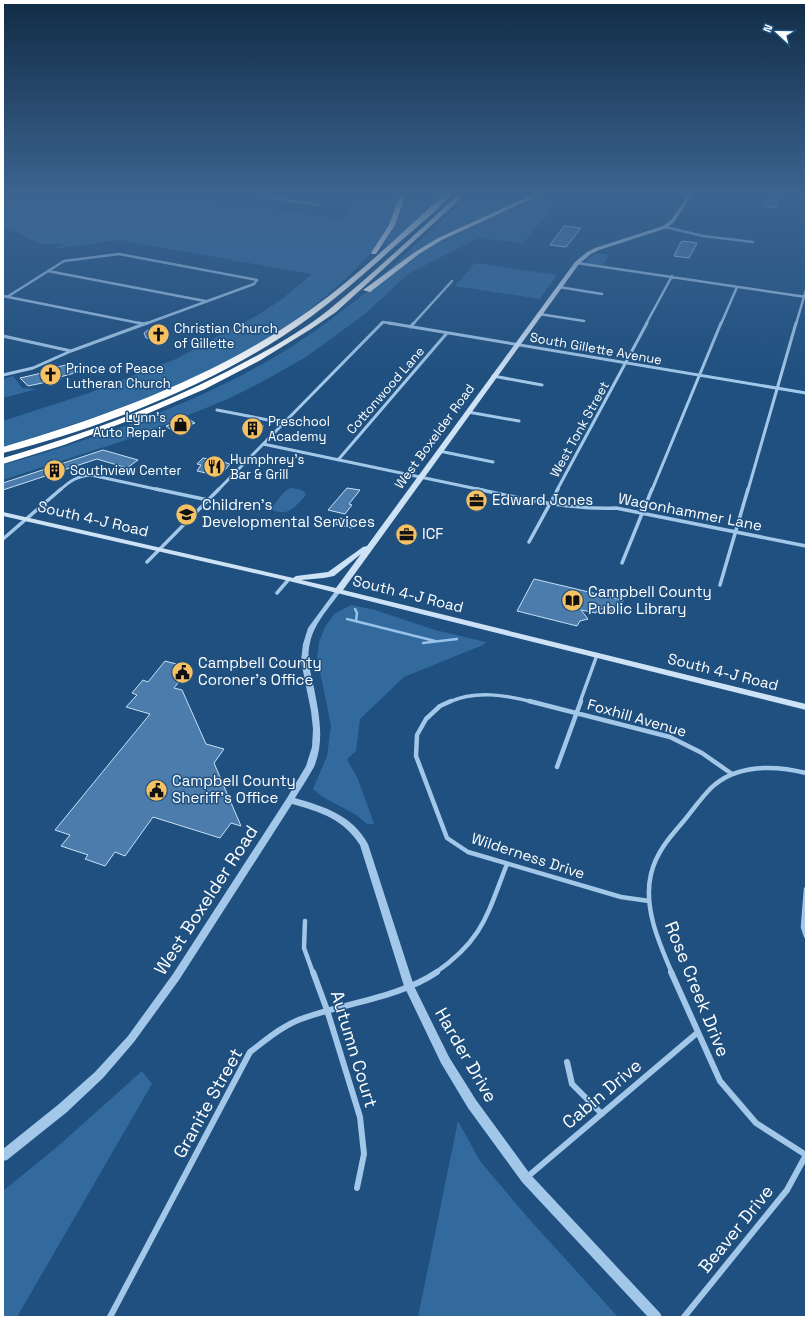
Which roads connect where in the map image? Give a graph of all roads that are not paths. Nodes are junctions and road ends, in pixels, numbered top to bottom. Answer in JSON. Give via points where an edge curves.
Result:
{"nodes":[{"id":1,"x":104,"y":256,"type":"edge"},
{"id":2,"x":127,"y":256,"type":"edge"},
{"id":3,"x":373,"y":256,"type":"edge"},
{"id":4,"x":380,"y":256,"type":"edge"},
{"id":5,"x":394,"y":256,"type":"edge"},
{"id":6,"x":413,"y":256,"type":"edge"},
{"id":7,"x":586,"y":256,"type":"edge"},
{"id":8,"x":577,"y":263,"type":"junction"},
{"id":9,"x":48,"y":271,"type":"junction"},
{"id":10,"x":672,"y":276,"type":"junction"},
{"id":11,"x":452,"y":280,"type":"dead end"},
{"id":12,"x":559,"y":287,"type":"junction"},
{"id":13,"x":737,"y":287,"type":"junction"},
{"id":14,"x":806,"y":290,"type":"edge"},
{"id":15,"x":602,"y":294,"type":"dead end"},
{"id":16,"x":3,"y":296,"type":"edge"},
{"id":17,"x":8,"y":297,"type":"junction"},
{"id":18,"x":805,"y":297,"type":"edge"},
{"id":19,"x":206,"y":301,"type":"junction"},
{"id":20,"x":539,"y":314,"type":"junction"},
{"id":21,"x":299,"y":320,"type":"junction"},
{"id":22,"x":584,"y":321,"type":"dead end"},
{"id":23,"x":144,"y":325,"type":"junction"},
{"id":24,"x":410,"y":327,"type":"junction"},
{"id":25,"x":447,"y":333,"type":"junction"},
{"id":26,"x":3,"y":336,"type":"edge"},
{"id":27,"x":516,"y":344,"type":"junction"},
{"id":28,"x":71,"y":351,"type":"junction"},
{"id":29,"x":626,"y":363,"type":"junction"},
{"id":30,"x":239,"y":369,"type":"junction"},
{"id":31,"x":3,"y":375,"type":"edge"},
{"id":32,"x":698,"y":375,"type":"junction"},
{"id":33,"x":493,"y":376,"type":"junction"},
{"id":34,"x":542,"y":385,"type":"dead end"},
{"id":35,"x":777,"y":388,"type":"junction"},
{"id":36,"x":806,"y":393,"type":"edge"},
{"id":37,"x":217,"y":410,"type":"dead end"},
{"id":38,"x":468,"y":412,"type":"junction"},
{"id":39,"x":519,"y":421,"type":"dead end"},
{"id":40,"x":284,"y":423,"type":"junction"},
{"id":41,"x":263,"y":444,"type":"junction"},
{"id":42,"x":3,"y":450,"type":"edge"},
{"id":43,"x":439,"y":451,"type":"junction"},
{"id":44,"x":338,"y":460,"type":"junction"},
{"id":45,"x":3,"y":461,"type":"edge"},
{"id":46,"x":493,"y":462,"type":"dead end"},
{"id":47,"x":420,"y":477,"type":"junction"},
{"id":48,"x":208,"y":500,"type":"junction"},
{"id":49,"x":550,"y":504,"type":"junction"},
{"id":50,"x":643,"y":512,"type":"junction"},
{"id":51,"x":3,"y":514,"type":"edge"},
{"id":52,"x":26,"y":518,"type":"junction"},
{"id":53,"x":736,"y":532,"type":"junction"},
{"id":54,"x":3,"y":539,"type":"edge"},
{"id":55,"x":372,"y":542,"type":"junction"},
{"id":56,"x":530,"y":542,"type":"dead end"},
{"id":57,"x":806,"y":546,"type":"edge"},
{"id":58,"x":160,"y":548,"type":"junction"},
{"id":59,"x":147,"y":562,"type":"dead end"},
{"id":60,"x":622,"y":563,"type":"dead end"},
{"id":61,"x":289,"y":579,"type":"junction"},
{"id":62,"x":720,"y":585,"type":"dead end"},
{"id":63,"x":338,"y":591,"type":"junction"},
{"id":64,"x":277,"y":593,"type":"dead end"},
{"id":65,"x":597,"y":655,"type":"junction"},
{"id":66,"x":806,"y":707,"type":"edge"},
{"id":67,"x":576,"y":713,"type":"junction"},
{"id":68,"x":557,"y":767,"type":"dead end"},
{"id":69,"x":806,"y":773,"type":"edge"},
{"id":70,"x":732,"y":774,"type":"junction"},
{"id":71,"x":290,"y":800,"type":"junction"},
{"id":72,"x":506,"y":864,"type":"junction"},
{"id":73,"x":806,"y":889,"type":"edge"},
{"id":74,"x":649,"y":901,"type":"junction"},
{"id":75,"x":305,"y":921,"type":"dead end"},
{"id":76,"x":806,"y":936,"type":"edge"},
{"id":77,"x":409,"y":986,"type":"junction"},
{"id":78,"x":327,"y":1010,"type":"junction"},
{"id":79,"x":697,"y":1033,"type":"junction"},
{"id":80,"x":567,"y":1062,"type":"dead end"},
{"id":81,"x":602,"y":1114,"type":"junction"},
{"id":82,"x":806,"y":1155,"type":"edge"},
{"id":83,"x":3,"y":1156,"type":"edge"},
{"id":84,"x":526,"y":1178,"type":"junction"},
{"id":85,"x":357,"y":1188,"type":"dead end"},
{"id":86,"x":110,"y":1317,"type":"edge"},
{"id":87,"x":656,"y":1317,"type":"edge"},
{"id":88,"x":684,"y":1317,"type":"edge"}],
"edges":[{"from":1,"to":9,"type":"street","via":[[71,259]]},
{"from":2,"to":19,"type":"street","via":[[257,280],[254,284]]},
{"from":3,"to":21,"type":"highway","via":[[348,280]]},
{"from":4,"to":21,"type":"highway"},
{"from":5,"to":30,"type":"highway","via":[[333,310],[289,341]]},
{"from":6,"to":30,"type":"highway","via":[[288,345]]},
{"from":7,"to":8,"type":"main road","name":"West Boxelder Road"},
{"from":8,"to":10,"type":"street"},
{"from":8,"to":12,"type":"main road","name":"West Boxelder Road"},
{"from":9,"to":17,"type":"street"},
{"from":9,"to":19,"type":"street"},
{"from":10,"to":13,"type":"street"},
{"from":10,"to":29,"type":"street","name":"West Tonk Street"},
{"from":11,"to":24,"type":"street"},
{"from":12,"to":15,"type":"street"},
{"from":12,"to":20,"type":"main road","name":"West Boxelder Road"},
{"from":13,"to":18,"type":"street"},
{"from":13,"to":32,"type":"street"},
{"from":14,"to":18,"type":"street"},
{"from":16,"to":17,"type":"street"},
{"from":17,"to":23,"type":"street"},
{"from":18,"to":35,"type":"street"},
{"from":19,"to":23,"type":"street"},
{"from":20,"to":22,"type":"street"},
{"from":20,"to":27,"type":"main road","name":"West Boxelder Road"},
{"from":21,"to":42,"type":"highway","via":[[259,347],[189,382],[110,415]]},
{"from":23,"to":28,"type":"street"},
{"from":24,"to":25,"type":"street","name":"South Gillette Avenue"},
{"from":24,"to":40,"type":"street","name":"South Gillette Avenue","via":[[383,322]]},
{"from":25,"to":27,"type":"street","name":"South Gillette Avenue"},
{"from":25,"to":44,"type":"street","name":"Cottonwood Lane"},
{"from":26,"to":28,"type":"street"},
{"from":27,"to":29,"type":"street","name":"South Gillette Avenue"},
{"from":27,"to":33,"type":"main road","name":"West Boxelder Road"},
{"from":28,"to":31,"type":"street","via":[[33,368]]},
{"from":29,"to":32,"type":"street","name":"South Gillette Avenue"},
{"from":29,"to":49,"type":"street","name":"West Tonk Street"},
{"from":30,"to":45,"type":"highway","via":[[142,413]]},
{"from":32,"to":35,"type":"street","name":"South Gillette Avenue"},
{"from":32,"to":50,"type":"street"},
{"from":33,"to":34,"type":"street"},
{"from":33,"to":38,"type":"main road","name":"West Boxelder Road"},
{"from":35,"to":36,"type":"street","name":"South Gillette Avenue"},
{"from":35,"to":53,"type":"street"},
{"from":37,"to":40,"type":"street"},
{"from":38,"to":39,"type":"street"},
{"from":38,"to":43,"type":"main road","name":"West Boxelder Road"},
{"from":40,"to":41,"type":"street"},
{"from":41,"to":44,"type":"street","name":"Wagonhammer Lane"},
{"from":41,"to":48,"type":"street"},
{"from":43,"to":46,"type":"street"},
{"from":43,"to":47,"type":"main road","name":"West Boxelder Road"},
{"from":44,"to":47,"type":"street","name":"Wagonhammer Lane"},
{"from":47,"to":49,"type":"street","name":"Wagonhammer Lane"},
{"from":47,"to":55,"type":"main road","name":"West Boxelder Road"},
{"from":48,"to":52,"type":"street","via":[[81,476],[71,480]]},
{"from":48,"to":58,"type":"street"},
{"from":49,"to":50,"type":"street","name":"Wagonhammer Lane"},
{"from":49,"to":56,"type":"street","name":"West Tonk Street"},
{"from":50,"to":53,"type":"street","name":"Wagonhammer Lane"},
{"from":50,"to":60,"type":"street"},
{"from":51,"to":52,"type":"main road","name":"South 4-J Road"},
{"from":52,"to":54,"type":"street"},
{"from":52,"to":58,"type":"main road","name":"South 4-J Road"},
{"from":53,"to":57,"type":"street","name":"Wagonhammer Lane"},
{"from":53,"to":62,"type":"street"},
{"from":55,"to":61,"type":"main road","via":[[331,574]]},
{"from":55,"to":63,"type":"main road"},
{"from":58,"to":59,"type":"street"},
{"from":58,"to":61,"type":"main road","name":"South 4-J Road"},
{"from":61,"to":63,"type":"main road","name":"South 4-J Road"},
{"from":61,"to":64,"type":"street"},
{"from":63,"to":65,"type":"main road","name":"South 4-J Road"},
{"from":63,"to":71,"type":"street","name":"West Boxelder Road","via":[[311,628],[306,644],[305,661],[317,729],[316,747],[310,766]]},
{"from":65,"to":66,"type":"main road","name":"South 4-J Road"},
{"from":65,"to":67,"type":"street"},
{"from":67,"to":68,"type":"street"},
{"from":67,"to":70,"type":"street","name":"Foxhill Avenue","via":[[670,737],[712,759]]},
{"from":67,"to":72,"type":"street","name":"Wilderness Drive","via":[[510,696],[466,696],[440,706],[426,718],[417,735],[416,756],[447,838],[468,852]]},
{"from":69,"to":70,"type":"street","name":"Rose Creek Drive","via":[[787,768],[765,768],[748,769]]},
{"from":70,"to":74,"type":"street","name":"Rose Creek Drive","via":[[712,787],[662,847],[651,874]]},
{"from":71,"to":77,"type":"street","name":"Harder Drive","via":[[333,814],[357,832],[364,844]]},
{"from":71,"to":83,"type":"street","name":"West Boxelder Road","via":[[176,977],[131,1039],[99,1075],[63,1108]]},
{"from":72,"to":74,"type":"street","name":"Wilderness Drive","via":[[621,897]]},
{"from":72,"to":77,"type":"street","name":"Granite Street","via":[[485,921],[471,943],[431,977]]},
{"from":73,"to":76,"type":"street","via":[[803,927]]},
{"from":74,"to":79,"type":"street","name":"Rose Creek Drive","via":[[659,944]]},
{"from":75,"to":78,"type":"street","name":"Autumn Court","via":[[304,948]]},
{"from":77,"to":78,"type":"street","name":"Granite Street"},
{"from":77,"to":84,"type":"street","name":"Harder Drive","via":[[445,1060],[472,1104]]},
{"from":78,"to":85,"type":"street","name":"Autumn Court","via":[[360,1117],[364,1154]]},
{"from":78,"to":86,"type":"street","name":"Granite Street","via":[[294,1022],[250,1052]]},
{"from":79,"to":81,"type":"street","name":"Cabin Drive"},
{"from":79,"to":82,"type":"street","name":"Rose Creek Drive","via":[[720,1081],[756,1124]]},
{"from":80,"to":81,"type":"street","via":[[572,1084]]},
{"from":81,"to":84,"type":"street","name":"Cabin Drive"},
{"from":82,"to":88,"type":"street","name":"Beaver Drive","via":[[787,1190]]},
{"from":84,"to":87,"type":"street","name":"Harder Drive"}]}
